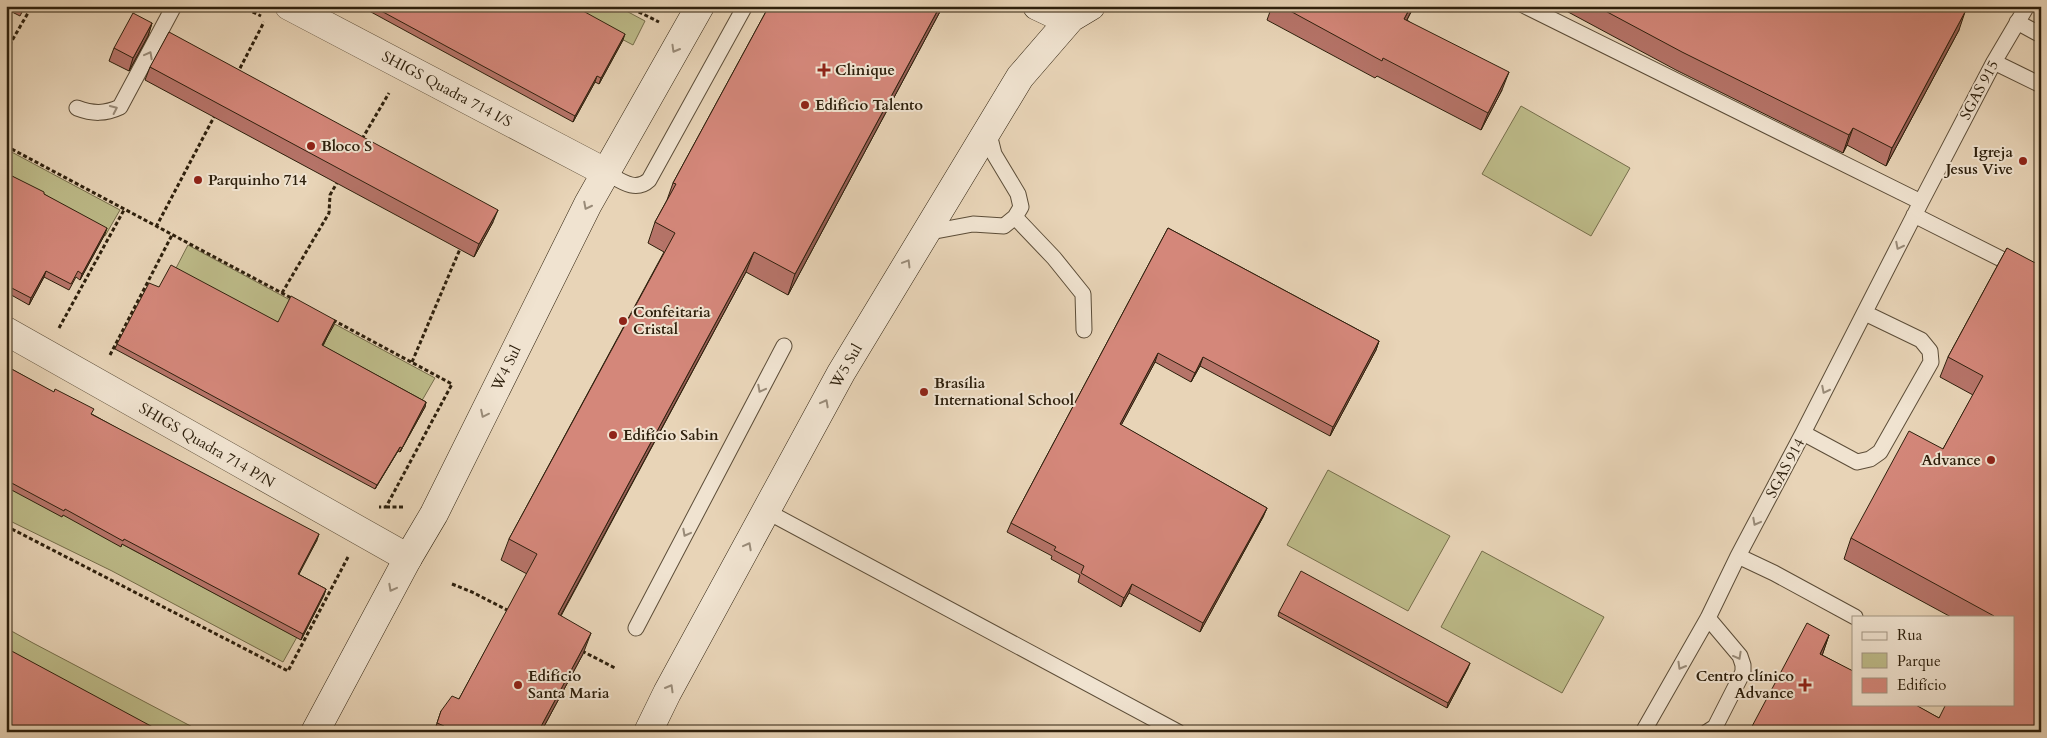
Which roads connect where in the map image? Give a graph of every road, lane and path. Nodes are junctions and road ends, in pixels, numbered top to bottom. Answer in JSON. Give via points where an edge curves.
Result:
{"nodes":[{"id":1,"x":32,"y":6,"type":"edge"},
{"id":2,"x":174,"y":6,"type":"edge"},
{"id":3,"x":242,"y":6,"type":"edge"},
{"id":4,"x":289,"y":6,"type":"edge"},
{"id":5,"x":700,"y":6,"type":"edge"},
{"id":6,"x":745,"y":6,"type":"edge"},
{"id":7,"x":1037,"y":6,"type":"edge"},
{"id":8,"x":1525,"y":6,"type":"edge"},
{"id":9,"x":2026,"y":6,"type":"edge"},
{"id":10,"x":1081,"y":12,"type":"edge"},
{"id":11,"x":2017,"y":22,"type":"junction"},
{"id":12,"x":2041,"y":35,"type":"edge"},
{"id":13,"x":6,"y":51,"type":"edge"},
{"id":14,"x":1994,"y":62,"type":"junction"},
{"id":15,"x":235,"y":77,"type":"edge"},
{"id":16,"x":2041,"y":85,"type":"edge"},
{"id":17,"x":392,"y":88,"type":"dead end"},
{"id":18,"x":77,"y":108,"type":"dead end"},
{"id":19,"x":218,"y":110,"type":"edge"},
{"id":20,"x":988,"y":130,"type":"junction"},
{"id":21,"x":6,"y":146,"type":"edge"},
{"id":22,"x":358,"y":146,"type":"edge"},
{"id":23,"x":606,"y":172,"type":"junction"},
{"id":24,"x":340,"y":176,"type":"edge"},
{"id":25,"x":1918,"y":209,"type":"junction"},
{"id":26,"x":124,"y":210,"type":"junction"},
{"id":27,"x":1015,"y":217,"type":"junction"},
{"id":28,"x":156,"y":227,"type":"junction"},
{"id":29,"x":925,"y":234,"type":"junction"},
{"id":30,"x":172,"y":235,"type":"junction"},
{"id":31,"x":460,"y":249,"type":"edge"},
{"id":32,"x":2041,"y":279,"type":"edge"},
{"id":33,"x":282,"y":293,"type":"junction"},
{"id":34,"x":299,"y":302,"type":"edge"},
{"id":35,"x":1864,"y":313,"type":"junction"},
{"id":36,"x":332,"y":320,"type":"edge"},
{"id":37,"x":58,"y":330,"type":"dead end"},
{"id":38,"x":1084,"y":330,"type":"dead end"},
{"id":39,"x":6,"y":331,"type":"edge"},
{"id":40,"x":784,"y":346,"type":"dead end"},
{"id":41,"x":109,"y":357,"type":"dead end"},
{"id":42,"x":412,"y":362,"type":"junction"},
{"id":43,"x":1804,"y":433,"type":"junction"},
{"id":44,"x":411,"y":504,"type":"dead end"},
{"id":45,"x":373,"y":507,"type":"dead end"},
{"id":46,"x":386,"y":507,"type":"junction"},
{"id":47,"x":766,"y":511,"type":"junction"},
{"id":48,"x":6,"y":526,"type":"edge"},
{"id":49,"x":351,"y":551,"type":"dead end"},
{"id":50,"x":1738,"y":556,"type":"junction"},
{"id":51,"x":408,"y":558,"type":"junction"},
{"id":52,"x":452,"y":584,"type":"dead end"},
{"id":53,"x":516,"y":615,"type":"edge"},
{"id":54,"x":1853,"y":616,"type":"edge"},
{"id":55,"x":1708,"y":618,"type":"junction"},
{"id":56,"x":636,"y":628,"type":"dead end"},
{"id":57,"x":574,"y":646,"type":"edge"},
{"id":58,"x":615,"y":668,"type":"dead end"},
{"id":59,"x":315,"y":732,"type":"edge"},
{"id":60,"x":648,"y":732,"type":"edge"},
{"id":61,"x":1178,"y":732,"type":"edge"},
{"id":62,"x":1643,"y":732,"type":"edge"},
{"id":63,"x":1707,"y":732,"type":"edge"}],
"edges":[{"from":1,"to":13,"type":"path"},
{"from":18,"to":2,"type":"lane","one_way":true,"via":[[91,113],[108,113],[120,107]]},
{"from":3,"to":15,"type":"path","via":[[266,19]]},
{"from":4,"to":23,"type":"main road","name":"SHIGS Quadra 714 I/S"},
{"from":5,"to":23,"type":"main road","name":"W4 Sul","one_way":true},
{"from":6,"to":23,"type":"lane","via":[[649,180],[634,187]]},
{"from":7,"to":10,"type":"main road","via":[[1056,15]]},
{"from":8,"to":25,"type":"lane"},
{"from":9,"to":11,"type":"lane","name":"SGAS 915"},
{"from":10,"to":20,"type":"main road","name":"W5 Sul","via":[[1020,78]]},
{"from":11,"to":12,"type":"lane"},
{"from":11,"to":14,"type":"lane","name":"SGAS 915"},
{"from":14,"to":16,"type":"lane"},
{"from":14,"to":25,"type":"lane","name":"SGAS 915"},
{"from":17,"to":22,"type":"path"},
{"from":19,"to":28,"type":"path"},
{"from":20,"to":27,"type":"lane","via":[[994,154],[1018,194],[1021,207]]},
{"from":20,"to":29,"type":"main road","name":"W5 Sul"},
{"from":21,"to":26,"type":"path"},
{"from":23,"to":51,"type":"main road","name":"W4 Sul","one_way":true,"via":[[434,514]]},
{"from":24,"to":33,"type":"path","via":[[330,195],[329,213]]},
{"from":25,"to":32,"type":"lane"},
{"from":25,"to":35,"type":"lane","name":"SGAS 914","one_way":true},
{"from":26,"to":28,"type":"path"},
{"from":26,"to":37,"type":"path"},
{"from":27,"to":29,"type":"lane","via":[[1004,226],[973,224]]},
{"from":27,"to":38,"type":"lane","via":[[1083,294]]},
{"from":28,"to":30,"type":"path"},
{"from":47,"to":29,"type":"main road","name":"W5 Sul","one_way":true,"via":[[841,374]]},
{"from":30,"to":33,"type":"path"},
{"from":30,"to":41,"type":"path"},
{"from":31,"to":42,"type":"path"},
{"from":33,"to":34,"type":"path"},
{"from":35,"to":43,"type":"lane","name":"SGAS 914","one_way":true},
{"from":35,"to":43,"type":"lane","via":[[1921,340],[1930,351],[1931,362],[1880,452],[1870,459],[1858,462]]},
{"from":36,"to":42,"type":"path"},
{"from":39,"to":51,"type":"main road","name":"SHIGS Quadra 714 P/N"},
{"from":40,"to":56,"type":"lane","one_way":true},
{"from":42,"to":46,"type":"path","via":[[452,384]]},
{"from":43,"to":50,"type":"lane","name":"SGAS 914","one_way":true},
{"from":44,"to":46,"type":"path"},
{"from":45,"to":46,"type":"path"},
{"from":60,"to":47,"type":"main road","name":"W5 Sul","one_way":true},
{"from":47,"to":61,"type":"lane"},
{"from":48,"to":49,"type":"path","via":[[288,671]]},
{"from":50,"to":54,"type":"lane"},
{"from":50,"to":55,"type":"lane","name":"SGAS 914"},
{"from":51,"to":59,"type":"main road","name":"W4 Sul","one_way":true},
{"from":52,"to":53,"type":"path"},
{"from":55,"to":62,"type":"lane","name":"SGAS 914","one_way":true},
{"from":55,"to":63,"type":"lane","one_way":true,"via":[[1740,656],[1743,672],[1715,727]]},
{"from":57,"to":58,"type":"path"}]}
